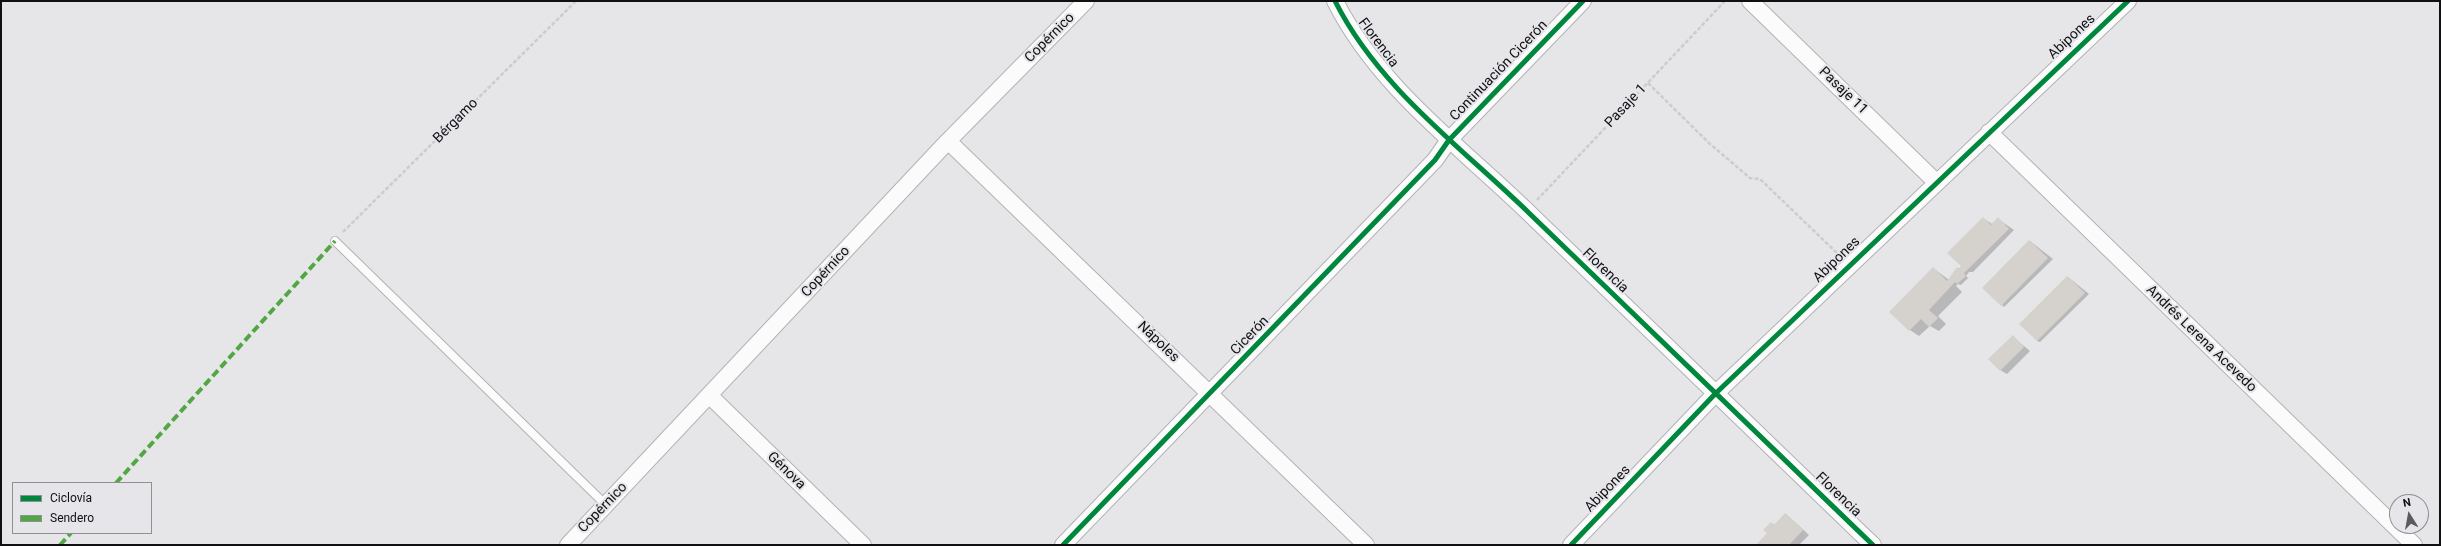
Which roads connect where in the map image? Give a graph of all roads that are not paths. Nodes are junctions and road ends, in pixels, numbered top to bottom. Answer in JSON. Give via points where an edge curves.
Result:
{"nodes":[{"id":1,"x":1086,"y":1,"type":"edge"},
{"id":2,"x":1335,"y":1,"type":"edge"},
{"id":3,"x":1583,"y":1,"type":"edge"},
{"id":4,"x":1750,"y":1,"type":"edge"},
{"id":5,"x":2128,"y":1,"type":"edge"},
{"id":6,"x":1989,"y":132,"type":"junction"},
{"id":7,"x":1449,"y":140,"type":"junction"},
{"id":8,"x":948,"y":141,"type":"junction"},
{"id":9,"x":1936,"y":182,"type":"junction"},
{"id":10,"x":335,"y":241,"type":"road end"},
{"id":11,"x":1211,"y":393,"type":"junction"},
{"id":12,"x":1715,"y":394,"type":"junction"},
{"id":13,"x":710,"y":396,"type":"junction"},
{"id":14,"x":606,"y":505,"type":"junction"},
{"id":15,"x":568,"y":545,"type":"edge"},
{"id":16,"x":863,"y":545,"type":"edge"},
{"id":17,"x":1063,"y":545,"type":"edge"},
{"id":18,"x":1366,"y":545,"type":"edge"},
{"id":19,"x":1571,"y":545,"type":"edge"},
{"id":20,"x":1873,"y":545,"type":"edge"},
{"id":21,"x":2414,"y":545,"type":"edge"}],
"edges":[{"from":1,"to":8,"type":"street","name":"Copérnico"},
{"from":2,"to":7,"type":"street","name":"Florencia","via":[[1362,47]]},
{"from":3,"to":7,"type":"street","name":"Continuación Cicerón"},
{"from":4,"to":9,"type":"street","name":"Pasaje 11"},
{"from":5,"to":6,"type":"street","name":"Abipones"},
{"from":6,"to":9,"type":"street","name":"Abipones"},
{"from":6,"to":21,"type":"street","name":"Andrés Lerena Acevedo"},
{"from":7,"to":11,"type":"street","name":"Cicerón","via":[[1435,160]]},
{"from":7,"to":12,"type":"street","name":"Florencia","via":[[1527,211]]},
{"from":8,"to":11,"type":"street","name":"Nápoles"},
{"from":8,"to":13,"type":"street","name":"Copérnico"},
{"from":9,"to":12,"type":"street","name":"Abipones"},
{"from":10,"to":14,"type":"lane"},
{"from":11,"to":17,"type":"street","name":"Cicerón"},
{"from":11,"to":18,"type":"street","name":"Nápoles"},
{"from":12,"to":19,"type":"street","name":"Abipones"},
{"from":12,"to":20,"type":"street","name":"Florencia"},
{"from":13,"to":14,"type":"street","name":"Copérnico"},
{"from":13,"to":16,"type":"street","name":"Génova"},
{"from":14,"to":15,"type":"street","name":"Copérnico"}]}
